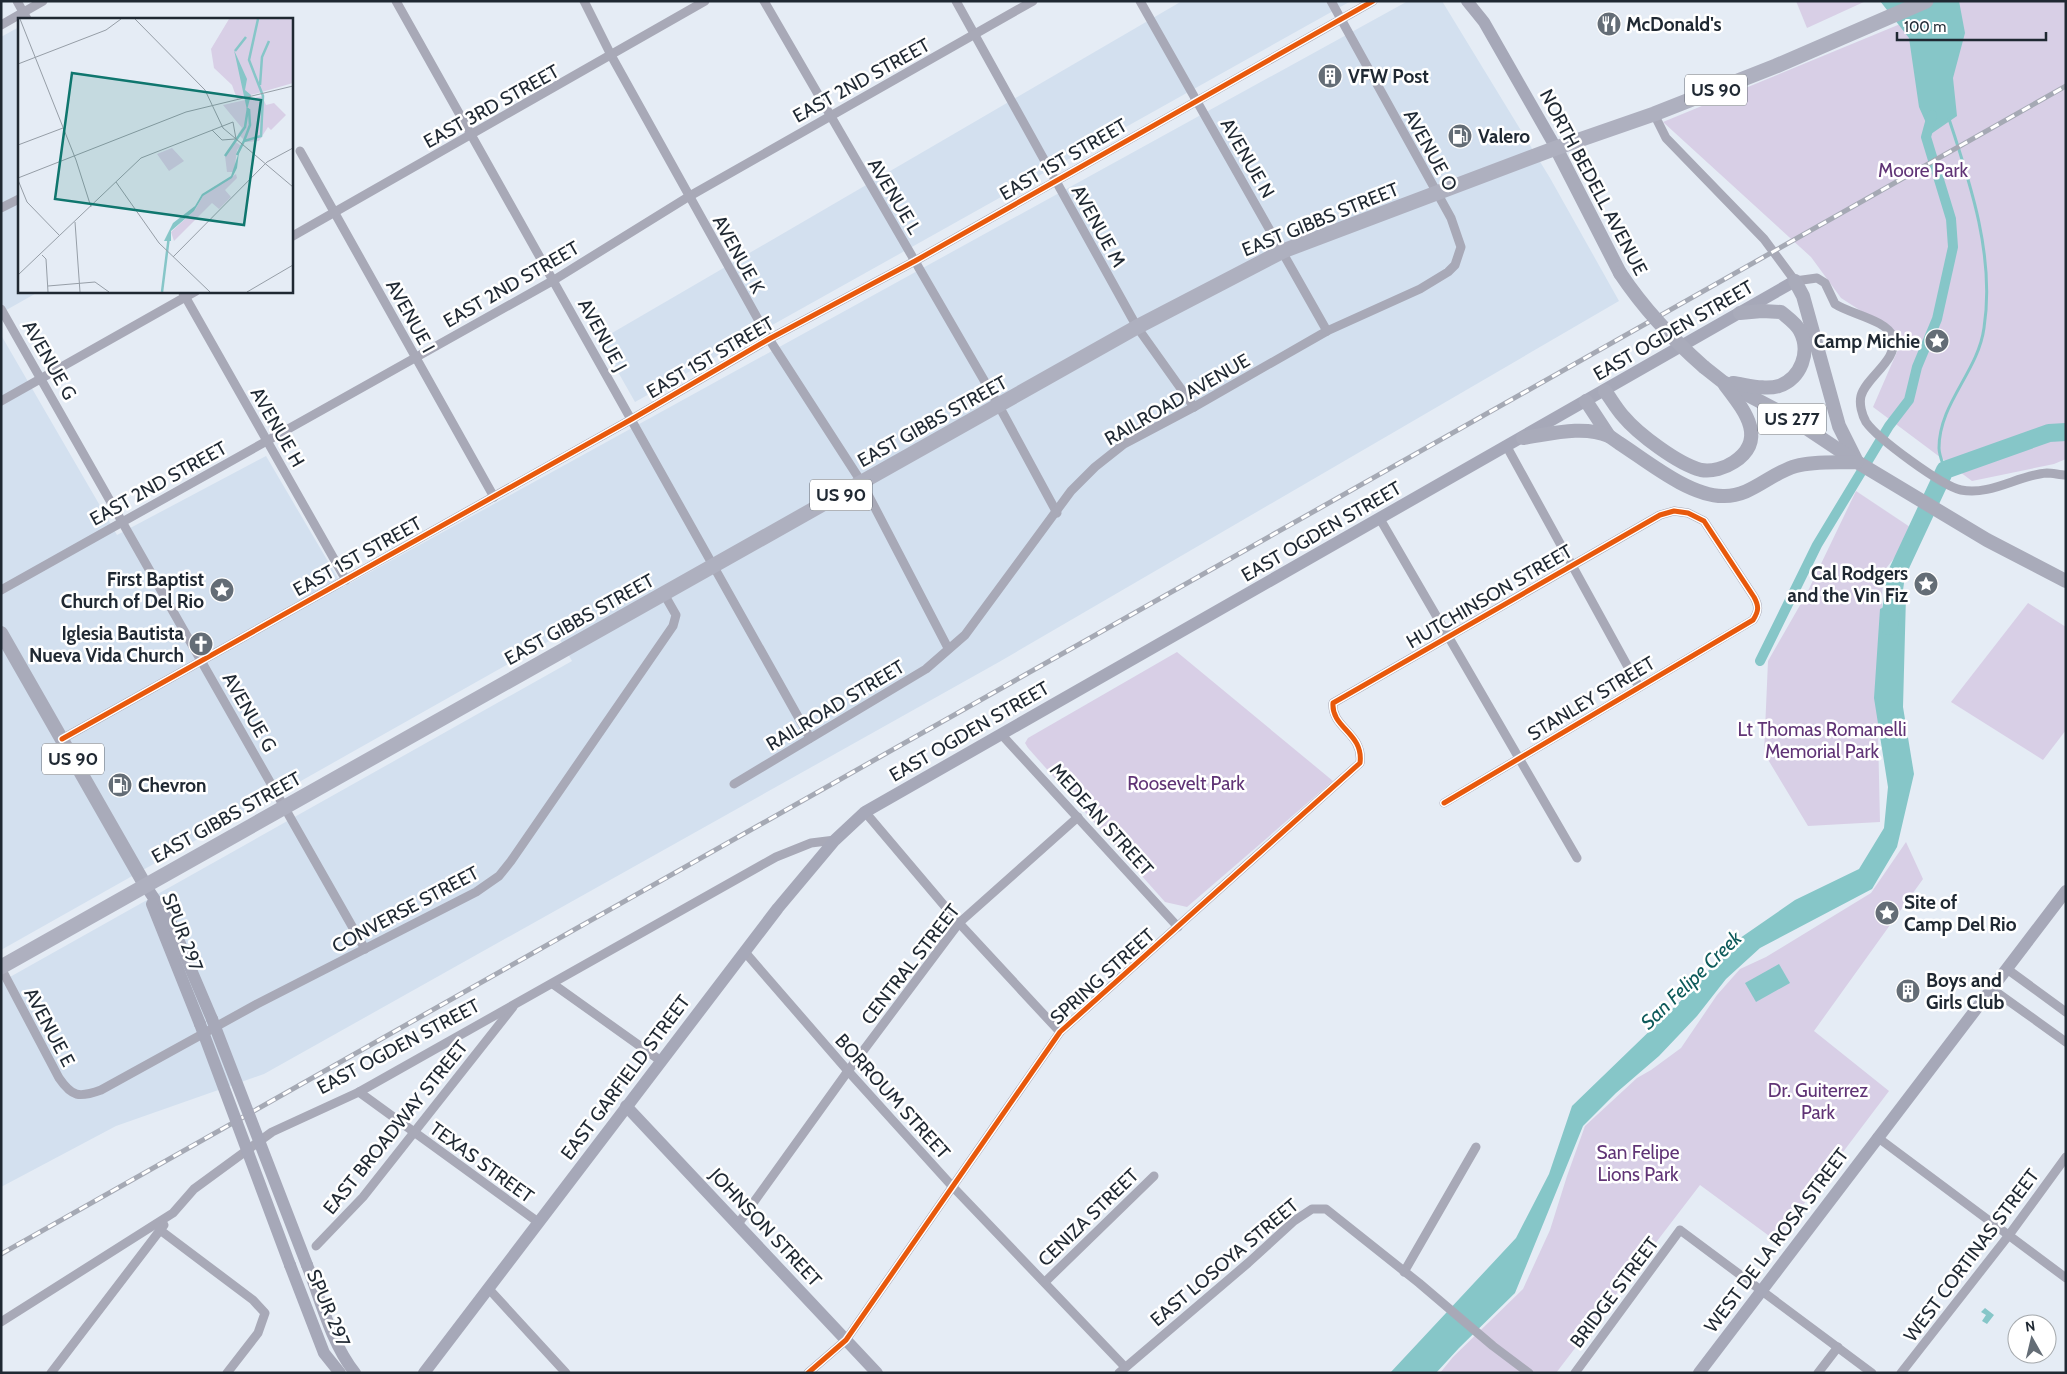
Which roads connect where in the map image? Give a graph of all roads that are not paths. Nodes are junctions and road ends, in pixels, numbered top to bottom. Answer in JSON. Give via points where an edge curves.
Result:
{"nodes":[{"id":1,"x":17,"y":1,"type":"edge"},
{"id":2,"x":43,"y":1,"type":"edge"},
{"id":3,"x":396,"y":1,"type":"edge"},
{"id":4,"x":584,"y":1,"type":"edge"},
{"id":5,"x":706,"y":1,"type":"edge"},
{"id":6,"x":764,"y":1,"type":"edge"},
{"id":7,"x":956,"y":1,"type":"edge"},
{"id":8,"x":1033,"y":1,"type":"edge"},
{"id":9,"x":1140,"y":1,"type":"edge"},
{"id":10,"x":1331,"y":1,"type":"edge"},
{"id":11,"x":1373,"y":1,"type":"edge"},
{"id":12,"x":1466,"y":1,"type":"edge"},
{"id":13,"x":1926,"y":1,"type":"edge"},
{"id":14,"x":26,"y":16,"type":"edge"},
{"id":15,"x":18,"y":19,"type":"edge"},
{"id":16,"x":1342,"y":21,"type":"junction"},
{"id":17,"x":1,"y":26,"type":"edge"},
{"id":18,"x":974,"y":35,"type":"junction"},
{"id":19,"x":612,"y":56,"type":"junction"},
{"id":20,"x":1196,"y":101,"type":"junction"},
{"id":21,"x":1654,"y":114,"type":"junction"},
{"id":22,"x":829,"y":116,"type":"junction"},
{"id":23,"x":472,"y":135,"type":"junction"},
{"id":24,"x":1556,"y":148,"type":"junction"},
{"id":25,"x":300,"y":151,"type":"dead end"},
{"id":26,"x":1055,"y":180,"type":"junction"},
{"id":27,"x":1436,"y":193,"type":"junction"},
{"id":28,"x":688,"y":197,"type":"junction"},
{"id":29,"x":18,"y":200,"type":"edge"},
{"id":30,"x":1,"y":208,"type":"edge"},
{"id":31,"x":334,"y":213,"type":"junction"},
{"id":32,"x":292,"y":236,"type":"edge"},
{"id":33,"x":1283,"y":251,"type":"junction"},
{"id":34,"x":915,"y":262,"type":"junction"},
{"id":35,"x":1455,"y":265,"type":"joint"},
{"id":36,"x":554,"y":280,"type":"junction"},
{"id":37,"x":1795,"y":281,"type":"junction"},
{"id":38,"x":184,"y":294,"type":"edge"},
{"id":39,"x":1,"y":309,"type":"edge"},
{"id":40,"x":1740,"y":313,"type":"junction"},
{"id":41,"x":1137,"y":327,"type":"junction"},
{"id":42,"x":1327,"y":331,"type":"junction"},
{"id":43,"x":768,"y":339,"type":"junction"},
{"id":44,"x":416,"y":358,"type":"junction"},
{"id":45,"x":42,"y":378,"type":"junction"},
{"id":46,"x":1723,"y":382,"type":"junction"},
{"id":47,"x":1605,"y":391,"type":"junction"},
{"id":48,"x":1,"y":401,"type":"edge"},
{"id":49,"x":1586,"y":401,"type":"junction"},
{"id":50,"x":999,"y":406,"type":"junction"},
{"id":51,"x":1194,"y":407,"type":"junction"},
{"id":52,"x":632,"y":419,"type":"junction"},
{"id":53,"x":1610,"y":436,"type":"junction"},
{"id":54,"x":1523,"y":438,"type":"junction"},
{"id":55,"x":267,"y":441,"type":"junction"},
{"id":56,"x":1507,"y":447,"type":"junction"},
{"id":57,"x":1857,"y":462,"type":"junction"},
{"id":58,"x":2066,"y":475,"type":"edge"},
{"id":59,"x":862,"y":483,"type":"junction"},
{"id":60,"x":494,"y":497,"type":"junction"},
{"id":61,"x":1057,"y":513,"type":"junction"},
{"id":62,"x":1380,"y":519,"type":"junction"},
{"id":63,"x":123,"y":522,"type":"junction"},
{"id":64,"x":715,"y":566,"type":"junction"},
{"id":65,"x":1572,"y":566,"type":"junction"},
{"id":66,"x":346,"y":580,"type":"junction"},
{"id":67,"x":2066,"y":582,"type":"edge"},
{"id":68,"x":1,"y":590,"type":"edge"},
{"id":69,"x":664,"y":594,"type":"junction"},
{"id":70,"x":1753,"y":620,"type":"joint"},
{"id":71,"x":1,"y":633,"type":"edge"},
{"id":72,"x":1448,"y":637,"type":"junction"},
{"id":73,"x":948,"y":648,"type":"junction"},
{"id":74,"x":202,"y":660,"type":"junction"},
{"id":75,"x":1639,"y":687,"type":"junction"},
{"id":76,"x":1333,"y":703,"type":"joint"},
{"id":77,"x":1001,"y":734,"type":"junction"},
{"id":78,"x":810,"y":738,"type":"junction"},
{"id":79,"x":62,"y":739,"type":"junction"},
{"id":80,"x":1519,"y":758,"type":"junction"},
{"id":81,"x":734,"y":784,"type":"dead end"},
{"id":82,"x":1444,"y":803,"type":"dead end"},
{"id":83,"x":285,"y":807,"type":"junction"},
{"id":84,"x":865,"y":812,"type":"junction"},
{"id":85,"x":1078,"y":818,"type":"junction"},
{"id":86,"x":834,"y":840,"type":"junction"},
{"id":87,"x":1577,"y":858,"type":"dead end"},
{"id":88,"x":145,"y":885,"type":"junction"},
{"id":89,"x":2066,"y":891,"type":"edge"},
{"id":90,"x":959,"y":922,"type":"junction"},
{"id":91,"x":1178,"y":927,"type":"junction"},
{"id":92,"x":365,"y":949,"type":"junction"},
{"id":93,"x":744,"y":951,"type":"junction"},
{"id":94,"x":1,"y":967,"type":"edge"},
{"id":95,"x":2008,"y":969,"type":"junction"},
{"id":96,"x":552,"y":984,"type":"junction"},
{"id":97,"x":1992,"y":988,"type":"junction"},
{"id":98,"x":516,"y":1003,"type":"junction"},
{"id":99,"x":2066,"y":1012,"type":"edge"},
{"id":100,"x":1060,"y":1032,"type":"junction"},
{"id":101,"x":2066,"y":1042,"type":"edge"},
{"id":102,"x":661,"y":1061,"type":"junction"},
{"id":103,"x":848,"y":1071,"type":"junction"},
{"id":104,"x":359,"y":1092,"type":"junction"},
{"id":105,"x":76,"y":1096,"type":"joint"},
{"id":106,"x":626,"y":1106,"type":"junction"},
{"id":107,"x":414,"y":1132,"type":"junction"},
{"id":108,"x":1878,"y":1137,"type":"junction"},
{"id":109,"x":1476,"y":1147,"type":"dead end"},
{"id":110,"x":2066,"y":1157,"type":"edge"},
{"id":111,"x":1154,"y":1176,"type":"dead end"},
{"id":112,"x":952,"y":1186,"type":"junction"},
{"id":113,"x":173,"y":1213,"type":"junction"},
{"id":114,"x":538,"y":1222,"type":"junction"},
{"id":115,"x":738,"y":1224,"type":"junction"},
{"id":116,"x":160,"y":1230,"type":"junction"},
{"id":117,"x":2009,"y":1235,"type":"junction"},
{"id":118,"x":316,"y":1246,"type":"dead end"},
{"id":119,"x":1404,"y":1272,"type":"junction"},
{"id":120,"x":2066,"y":1278,"type":"edge"},
{"id":121,"x":1045,"y":1282,"type":"junction"},
{"id":122,"x":488,"y":1288,"type":"junction"},
{"id":123,"x":1762,"y":1291,"type":"junction"},
{"id":124,"x":1,"y":1322,"type":"edge"},
{"id":125,"x":846,"y":1340,"type":"junction"},
{"id":126,"x":1838,"y":1347,"type":"junction"},
{"id":127,"x":324,"y":1353,"type":"junction"},
{"id":128,"x":1122,"y":1370,"type":"edge"},
{"id":129,"x":51,"y":1373,"type":"edge"},
{"id":130,"x":227,"y":1373,"type":"edge"},
{"id":131,"x":333,"y":1373,"type":"edge"},
{"id":132,"x":340,"y":1373,"type":"edge"},
{"id":133,"x":354,"y":1373,"type":"edge"},
{"id":134,"x":424,"y":1373,"type":"edge"},
{"id":135,"x":566,"y":1373,"type":"edge"},
{"id":136,"x":808,"y":1373,"type":"edge"},
{"id":137,"x":877,"y":1373,"type":"edge"},
{"id":138,"x":1529,"y":1373,"type":"edge"},
{"id":139,"x":1574,"y":1373,"type":"edge"},
{"id":140,"x":1699,"y":1373,"type":"edge"},
{"id":141,"x":1818,"y":1373,"type":"edge"},
{"id":142,"x":1872,"y":1373,"type":"edge"},
{"id":143,"x":1901,"y":1373,"type":"edge"}],
"edges":[{"from":1,"to":14,"type":"street"},
{"from":2,"to":14,"type":"street"},
{"from":3,"to":23,"type":"street","name":"AVENUE J"},
{"from":4,"to":19,"type":"street","name":"AVENUE K"},
{"from":5,"to":19,"type":"street","name":"EAST 3RD STREET"},
{"from":6,"to":22,"type":"street","name":"AVENUE L"},
{"from":7,"to":18,"type":"street","name":"AVENUE M"},
{"from":8,"to":18,"type":"street","name":"EAST 2ND STREET"},
{"from":9,"to":20,"type":"street","name":"AVENUE N"},
{"from":10,"to":16,"type":"street","name":"AVENUE O"},
{"from":11,"to":16,"type":"street","name":"EAST 1ST STREET"},
{"from":12,"to":24,"type":"main road","name":"NORTH BEDELL AVENUE","via":[[1484,22]]},
{"from":13,"to":21,"type":"highway","name":"EAST GIBBS STREET","number":"US 90"},
{"from":15,"to":17,"type":"street"},
{"from":16,"to":20,"type":"street","name":"EAST 1ST STREET"},
{"from":16,"to":27,"type":"street","name":"AVENUE O"},
{"from":18,"to":22,"type":"street","name":"EAST 2ND STREET"},
{"from":18,"to":26,"type":"street","name":"AVENUE M"},
{"from":19,"to":23,"type":"street","name":"EAST 3RD STREET"},
{"from":19,"to":28,"type":"street","name":"AVENUE K"},
{"from":20,"to":26,"type":"street","name":"EAST 1ST STREET"},
{"from":20,"to":33,"type":"street","name":"AVENUE N"},
{"from":21,"to":24,"type":"highway","name":"EAST GIBBS STREET","number":"US 90"},
{"from":21,"to":37,"type":"street","via":[[1666,138],[1764,239]]},
{"from":22,"to":28,"type":"street","name":"EAST 2ND STREET"},
{"from":22,"to":34,"type":"street","name":"AVENUE L"},
{"from":23,"to":31,"type":"street","name":"EAST 3RD STREET"},
{"from":23,"to":36,"type":"street","name":"AVENUE J"},
{"from":24,"to":27,"type":"highway","name":"EAST GIBBS STREET","number":"US 90"},
{"from":24,"to":46,"type":"main road","name":"NORTH BEDELL AVENUE","number":"US 277","bridge":true,"via":[[1637,299],[1668,335]]},
{"from":25,"to":31,"type":"street","name":"AVENUE I"},
{"from":26,"to":34,"type":"street","name":"EAST 1ST STREET"},
{"from":26,"to":41,"type":"street","name":"AVENUE M"},
{"from":27,"to":33,"type":"highway","name":"EAST GIBBS STREET","number":"US 90"},
{"from":27,"to":35,"type":"street","name":"AVENUE O","via":[[1451,218],[1461,247]]},
{"from":28,"to":36,"type":"street","name":"EAST 2ND STREET"},
{"from":28,"to":43,"type":"street","name":"AVENUE K"},
{"from":29,"to":30,"type":"street"},
{"from":31,"to":32,"type":"street","name":"EAST 3RD STREET"},
{"from":31,"to":44,"type":"street","name":"AVENUE I"},
{"from":33,"to":41,"type":"highway","name":"EAST GIBBS STREET","number":"US 90"},
{"from":33,"to":42,"type":"street","name":"AVENUE N"},
{"from":34,"to":43,"type":"street","name":"EAST 1ST STREET"},
{"from":34,"to":50,"type":"street","name":"AVENUE L"},
{"from":35,"to":42,"type":"street","name":"RAILROAD AVENUE","via":[[1420,289]]},
{"from":36,"to":44,"type":"street","name":"EAST 2ND STREET"},
{"from":36,"to":52,"type":"street","name":"AVENUE J"},
{"from":37,"to":40,"type":"main road","name":"EAST OGDEN STREET"},
{"from":37,"to":57,"type":"main road","via":[[1803,296],[1839,426]]},
{"from":37,"to":58,"type":"street","via":[[1817,278],[1825,283],[1835,304],[1881,324],[1892,337],[1891,352],[1861,395],[1862,413],[1873,430],[1888,443],[1960,490],[1979,491],[2046,473]]},
{"from":38,"to":45,"type":"street"},
{"from":38,"to":55,"type":"street","name":"AVENUE H"},
{"from":39,"to":45,"type":"street","name":"AVENUE G"},
{"from":40,"to":46,"type":"main road","via":[[1781,312],[1801,332],[1804,362],[1794,376],[1781,385],[1768,388]]},
{"from":40,"to":47,"type":"main road","name":"EAST OGDEN STREET"},
{"from":41,"to":50,"type":"highway","name":"EAST GIBBS STREET","number":"US 90"},
{"from":41,"to":51,"type":"street","name":"AVENUE M"},
{"from":42,"to":51,"type":"street","name":"RAILROAD AVENUE"},
{"from":43,"to":52,"type":"street","name":"EAST 1ST STREET"},
{"from":43,"to":59,"type":"street","name":"AVENUE K"},
{"from":44,"to":55,"type":"street","name":"EAST 2ND STREET"},
{"from":44,"to":60,"type":"street","name":"AVENUE I"},
{"from":45,"to":48,"type":"street"},
{"from":45,"to":63,"type":"street","name":"AVENUE G"},
{"from":46,"to":47,"type":"main road","via":[[1746,414],[1751,430],[1750,447],[1728,466],[1714,470],[1702,470],[1683,462],[1645,436],[1623,416]]},
{"from":46,"to":57,"type":"main road","number":"US 277","via":[[1788,416]]},
{"from":47,"to":49,"type":"main road","name":"EAST OGDEN STREET"},
{"from":49,"to":53,"type":"main road"},
{"from":49,"to":54,"type":"main road","name":"EAST OGDEN STREET"},
{"from":50,"to":59,"type":"highway","name":"EAST GIBBS STREET","number":"US 90"},
{"from":50,"to":61,"type":"street","name":"AVENUE L"},
{"from":51,"to":61,"type":"street","name":"RAILROAD AVENUE","via":[[1117,450],[1095,467],[1070,491]]},
{"from":52,"to":60,"type":"street","name":"EAST 1ST STREET"},
{"from":52,"to":64,"type":"street","name":"AVENUE J"},
{"from":53,"to":54,"type":"main road","via":[[1579,430]]},
{"from":53,"to":57,"type":"main road","via":[[1693,489],[1724,496],[1748,491],[1796,466]]},
{"from":54,"to":56,"type":"main road","name":"EAST OGDEN STREET"},
{"from":55,"to":63,"type":"street","name":"EAST 2ND STREET"},
{"from":55,"to":66,"type":"street","name":"AVENUE H"},
{"from":56,"to":62,"type":"main road","name":"EAST OGDEN STREET"},
{"from":56,"to":65,"type":"street"},
{"from":57,"to":67,"type":"main road","number":"US 277","via":[[1987,540]]},
{"from":59,"to":64,"type":"highway","name":"EAST GIBBS STREET","number":"US 90"},
{"from":59,"to":73,"type":"street","name":"AVENUE K"},
{"from":60,"to":66,"type":"street","name":"EAST 1ST STREET"},
{"from":61,"to":73,"type":"street","name":"RAILROAD AVENUE","via":[[965,635]]},
{"from":62,"to":72,"type":"street"},
{"from":62,"to":77,"type":"main road","name":"EAST OGDEN STREET"},
{"from":63,"to":68,"type":"street","name":"EAST 2ND STREET"},
{"from":63,"to":74,"type":"street","name":"AVENUE G"},
{"from":64,"to":69,"type":"highway","name":"EAST GIBBS STREET","number":"US 90"},
{"from":64,"to":78,"type":"street","name":"AVENUE J"},
{"from":65,"to":70,"type":"street","name":"HUTCHINSON STREET","via":[[1660,515],[1674,511],[1688,513],[1704,521],[1754,597],[1758,605]]},
{"from":65,"to":72,"type":"street","name":"HUTCHINSON STREET"},
{"from":65,"to":75,"type":"street"},
{"from":66,"to":74,"type":"street","name":"EAST 1ST STREET"},
{"from":69,"to":83,"type":"highway","name":"EAST GIBBS STREET","number":"US 90"},
{"from":69,"to":92,"type":"street","name":"CONVERSE STREET","via":[[676,615],[674,626],[500,876],[476,892]]},
{"from":70,"to":75,"type":"street","name":"STANLEY STREET"},
{"from":71,"to":79,"type":"main road","number":"US 90"},
{"from":72,"to":76,"type":"street","name":"HUTCHINSON STREET"},
{"from":72,"to":80,"type":"street"},
{"from":73,"to":78,"type":"street","name":"RAILROAD STREET","via":[[926,669]]},
{"from":74,"to":79,"type":"street","name":"EAST 1ST STREET"},
{"from":74,"to":83,"type":"street","name":"AVENUE G"},
{"from":75,"to":80,"type":"street","name":"STANLEY STREET"},
{"from":76,"to":91,"type":"street","name":"SPRING STREET","via":[[1335,716],[1359,746],[1360,763]]},
{"from":77,"to":84,"type":"main road","name":"EAST OGDEN STREET"},
{"from":77,"to":85,"type":"street","name":"MEDEAN STREET"},
{"from":78,"to":81,"type":"street","name":"RAILROAD STREET"},
{"from":79,"to":88,"type":"main road","number":"US 90"},
{"from":80,"to":82,"type":"street","name":"STANLEY STREET"},
{"from":80,"to":87,"type":"street"},
{"from":83,"to":88,"type":"highway","name":"EAST GIBBS STREET","number":"US 90"},
{"from":83,"to":92,"type":"street","name":"AVENUE G"},
{"from":84,"to":86,"type":"main road","name":"EAST GARFIELD STREET"},
{"from":84,"to":90,"type":"street"},
{"from":85,"to":90,"type":"street","name":"CENTRAL STREET"},
{"from":85,"to":91,"type":"street","name":"MEDEAN STREET"},
{"from":86,"to":93,"type":"main road","name":"EAST GARFIELD STREET"},
{"from":86,"to":96,"type":"street","name":"EAST OGDEN STREET","via":[[811,842],[776,857]]},
{"from":88,"to":94,"type":"highway","name":"EAST GIBBS STREET"},
{"from":88,"to":127,"type":"main road","name":"SPUR 297","bridge":true},
{"from":88,"to":133,"type":"main road","name":"SPUR 297","bridge":true,"via":[[172,926],[212,1019],[333,1331]]},
{"from":89,"to":95,"type":"main road","name":"WEST DE LA ROSA STREET"},
{"from":90,"to":100,"type":"street"},
{"from":90,"to":103,"type":"street","name":"CENTRAL STREET"},
{"from":91,"to":100,"type":"street","name":"SPRING STREET"},
{"from":92,"to":105,"type":"street","name":"CONVERSE STREET","via":[[249,1008],[101,1090]]},
{"from":93,"to":102,"type":"main road","name":"EAST GARFIELD STREET"},
{"from":93,"to":103,"type":"street","name":"BORROUM STREET"},
{"from":94,"to":105,"type":"street","name":"AVENUE E","via":[[59,1078]]},
{"from":95,"to":97,"type":"main road","name":"WEST DE LA ROSA STREET"},
{"from":95,"to":99,"type":"street"},
{"from":96,"to":98,"type":"street","name":"EAST OGDEN STREET"},
{"from":96,"to":102,"type":"street"},
{"from":97,"to":101,"type":"street"},
{"from":97,"to":108,"type":"main road","name":"WEST DE LA ROSA STREET"},
{"from":98,"to":104,"type":"street","name":"EAST OGDEN STREET"},
{"from":98,"to":107,"type":"street","name":"EAST BROADWAY STREET"},
{"from":100,"to":112,"type":"street","name":"SPRING STREET"},
{"from":102,"to":106,"type":"main road","name":"EAST GARFIELD STREET"},
{"from":103,"to":112,"type":"street","name":"BORROUM STREET"},
{"from":103,"to":115,"type":"street","name":"CENTRAL STREET"},
{"from":104,"to":107,"type":"street","name":"TEXAS STREET"},
{"from":104,"to":113,"type":"street","name":"EAST OGDEN STREET","via":[[272,1132],[194,1189]]},
{"from":106,"to":114,"type":"main road","name":"EAST GARFIELD STREET"},
{"from":106,"to":115,"type":"main road","name":"JOHNSON STREET"},
{"from":107,"to":114,"type":"street","name":"TEXAS STREET"},
{"from":107,"to":118,"type":"street","name":"EAST BROADWAY STREET","via":[[363,1197]]},
{"from":108,"to":117,"type":"street"},
{"from":108,"to":123,"type":"main road","name":"WEST DE LA ROSA STREET"},
{"from":109,"to":119,"type":"street"},
{"from":110,"to":117,"type":"street","name":"WEST CORTINAS STREET"},
{"from":111,"to":121,"type":"street","name":"CENIZA STREET"},
{"from":112,"to":121,"type":"street","name":"BORROUM STREET"},
{"from":112,"to":125,"type":"street","name":"SPRING STREET"},
{"from":113,"to":116,"type":"street"},
{"from":113,"to":124,"type":"street","name":"EAST OGDEN STREET"},
{"from":114,"to":122,"type":"main road","name":"EAST GARFIELD STREET"},
{"from":115,"to":125,"type":"main road","name":"JOHNSON STREET"},
{"from":116,"to":129,"type":"street"},
{"from":116,"to":130,"type":"street","via":[[253,1300],[264,1314],[258,1333]]},
{"from":117,"to":120,"type":"street"},
{"from":117,"to":143,"type":"street","name":"WEST CORTINAS STREET"},
{"from":119,"to":128,"type":"street","name":"EAST LOSOYA STREET","via":[[1326,1209],[1312,1209]]},
{"from":119,"to":138,"type":"street","name":"EAST LOSOYA STREET"},
{"from":121,"to":128,"type":"street","name":"BORROUM STREET"},
{"from":122,"to":134,"type":"main road","name":"EAST GARFIELD STREET"},
{"from":122,"to":135,"type":"street"},
{"from":123,"to":126,"type":"street"},
{"from":123,"to":139,"type":"street","name":"BRIDGE STREET","via":[[1680,1230]]},
{"from":123,"to":140,"type":"main road","name":"WEST DE LA ROSA STREET"},
{"from":125,"to":136,"type":"street","name":"SPRING STREET"},
{"from":125,"to":137,"type":"main road","name":"JOHNSON STREET"},
{"from":126,"to":141,"type":"street"},
{"from":126,"to":142,"type":"street"},
{"from":127,"to":131,"type":"main road"},
{"from":127,"to":132,"type":"main road","name":"SPUR 297"}]}
